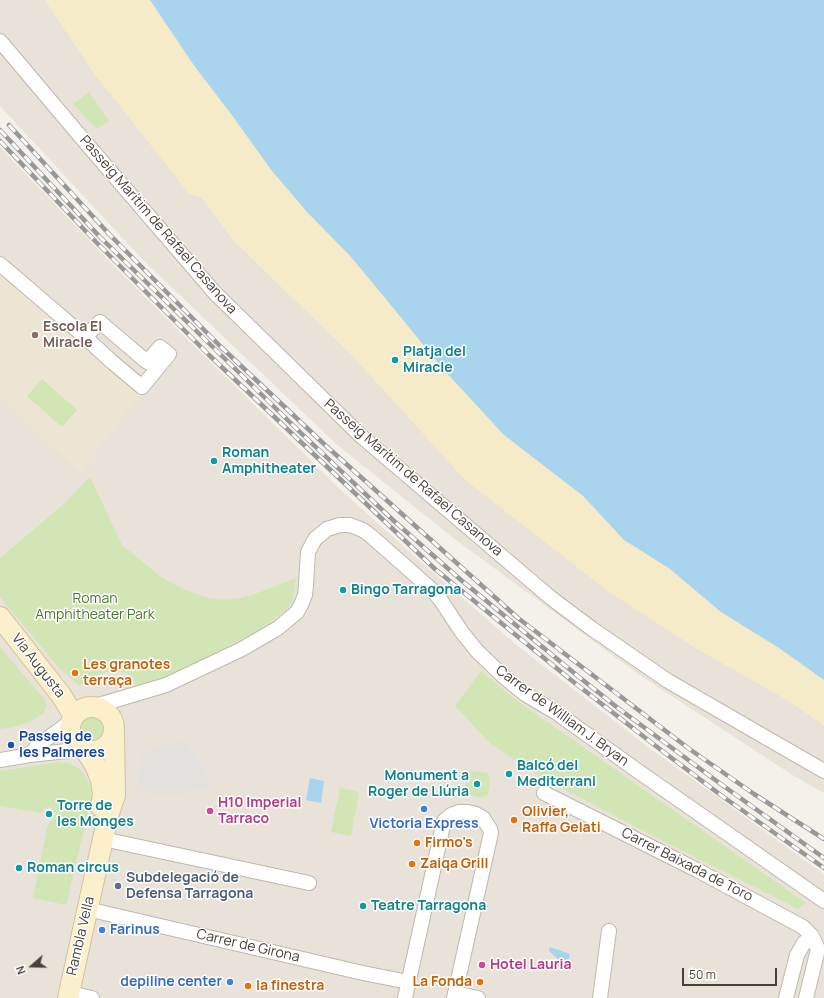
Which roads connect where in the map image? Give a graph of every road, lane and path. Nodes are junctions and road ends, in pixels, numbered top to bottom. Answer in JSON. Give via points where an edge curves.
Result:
{"nodes":[{"id":1,"x":0,"y":41,"type":"edge"},
{"id":2,"x":0,"y":264,"type":"edge"},
{"id":3,"x":85,"y":337,"type":"junction"},
{"id":4,"x":0,"y":617,"type":"edge"},
{"id":5,"x":92,"y":707,"type":"junction"},
{"id":6,"x":73,"y":718,"type":"junction"},
{"id":7,"x":114,"y":732,"type":"junction"},
{"id":8,"x":82,"y":749,"type":"junction"},
{"id":9,"x":30,"y":754,"type":"junction"},
{"id":10,"x":0,"y":760,"type":"edge"},
{"id":11,"x":824,"y":771,"type":"edge"},
{"id":12,"x":544,"y":793,"type":"dead end"},
{"id":13,"x":103,"y":840,"type":"junction"},
{"id":14,"x":309,"y":883,"type":"dead end"},
{"id":15,"x":824,"y":901,"type":"edge"},
{"id":16,"x":87,"y":909,"type":"junction"},
{"id":17,"x":609,"y":931,"type":"dead end"},
{"id":18,"x":812,"y":936,"type":"junction"},
{"id":19,"x":408,"y":982,"type":"junction"},
{"id":20,"x":65,"y":996,"type":"edge"},
{"id":21,"x":454,"y":996,"type":"edge"},
{"id":22,"x":92,"y":998,"type":"edge"},
{"id":23,"x":405,"y":998,"type":"edge"},
{"id":24,"x":478,"y":998,"type":"edge"},
{"id":25,"x":600,"y":998,"type":"edge"},
{"id":26,"x":786,"y":998,"type":"edge"},
{"id":27,"x":806,"y":998,"type":"edge"}],
"edges":[{"from":1,"to":11,"type":"street","name":"Passeig Marítim de Rafael Casanova","via":[[215,293],[361,436],[551,598],[591,628],[668,681]]},
{"from":2,"to":3,"type":"street"},
{"from":3,"to":3,"type":"street","via":[[142,387],[168,354],[160,346],[147,362],[100,322]]},
{"from":4,"to":6,"type":"main road","name":"Via Augusta","via":[[57,690]]},
{"from":5,"to":6,"type":"main road","via":[[84,708]]},
{"from":5,"to":7,"type":"main road","via":[[106,712],[114,725]]},
{"from":5,"to":15,"type":"street","name":"Carrer de William J. Bryan","via":[[166,685],[187,676],[260,639],[286,622],[297,612],[304,596],[308,552],[315,539],[323,531],[334,526],[356,527],[371,536],[431,589],[476,651],[525,694],[557,713]]},
{"from":6,"to":8,"type":"main road","via":[[70,735],[73,742]]},
{"from":6,"to":9,"type":"street"},
{"from":7,"to":8,"type":"main road","via":[[112,740],[101,750],[93,752]]},
{"from":7,"to":13,"type":"main road","name":"Rambla Vella","via":[[115,795]]},
{"from":8,"to":9,"type":"street"},
{"from":8,"to":20,"type":"main road","name":"Rambla Vella","via":[[95,765],[101,780],[102,801]]},
{"from":9,"to":10,"type":"street"},
{"from":12,"to":18,"type":"street","name":"Carrer Baixada de Toro","via":[[796,922]]},
{"from":13,"to":14,"type":"street"},
{"from":13,"to":16,"type":"main road","name":"Rambla Vella"},
{"from":16,"to":19,"type":"street","name":"Carrer de Girona"},
{"from":16,"to":20,"type":"main road","name":"Rambla Vella"},
{"from":17,"to":25,"type":"street"},
{"from":18,"to":26,"type":"street","via":[[801,946],[797,955]]},
{"from":18,"to":27,"type":"street","name":"Carrer Baixada de Toro","via":[[818,949]]},
{"from":19,"to":21,"type":"street","via":[[444,821],[459,812],[476,814],[483,818],[491,833]]},
{"from":19,"to":23,"type":"street"},
{"from":20,"to":22,"type":"street"},
{"from":21,"to":24,"type":"street"}]}
